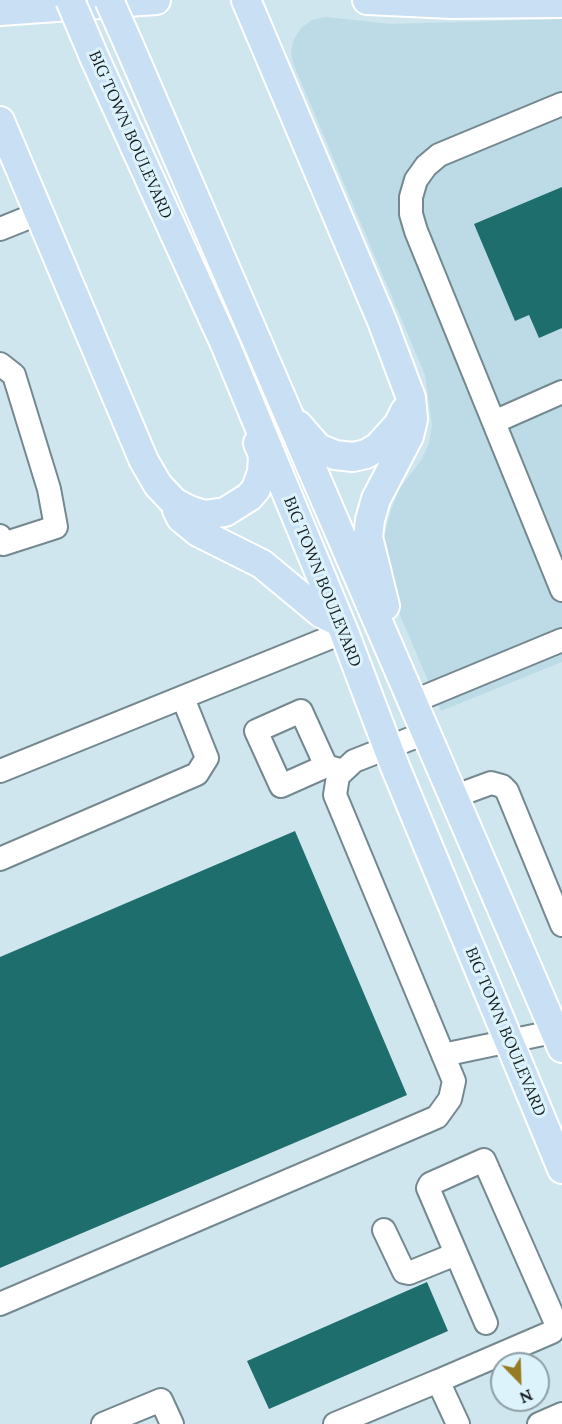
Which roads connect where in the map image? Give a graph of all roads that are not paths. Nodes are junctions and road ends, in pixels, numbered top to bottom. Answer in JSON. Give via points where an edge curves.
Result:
{"nodes":[{"id":1,"x":70,"y":0,"type":"edge"},
{"id":2,"x":109,"y":0,"type":"edge"},
{"id":3,"x":156,"y":0,"type":"edge"},
{"id":4,"x":246,"y":0,"type":"edge"},
{"id":5,"x":368,"y":0,"type":"edge"},
{"id":6,"x":562,"y":3,"type":"edge"},
{"id":7,"x":0,"y":11,"type":"edge"},
{"id":8,"x":562,"y":104,"type":"edge"},
{"id":9,"x":0,"y":121,"type":"edge"},
{"id":10,"x":40,"y":213,"type":"junction"},
{"id":11,"x":0,"y":229,"type":"edge"},
{"id":12,"x":225,"y":344,"type":"junction"},
{"id":13,"x":0,"y":364,"type":"edge"},
{"id":14,"x":562,"y":392,"type":"edge"},
{"id":15,"x":411,"y":398,"type":"junction"},
{"id":16,"x":286,"y":410,"type":"junction"},
{"id":17,"x":494,"y":422,"type":"junction"},
{"id":18,"x":174,"y":502,"type":"junction"},
{"id":19,"x":0,"y":536,"type":"edge"},
{"id":20,"x":562,"y":590,"type":"edge"},
{"id":21,"x":341,"y":627,"type":"junction"},
{"id":22,"x":562,"y":640,"type":"edge"},
{"id":23,"x":408,"y":694,"type":"junction"},
{"id":24,"x":183,"y":698,"type":"junction"},
{"id":25,"x":425,"y":733,"type":"junction"},
{"id":26,"x":388,"y":748,"type":"junction"},
{"id":27,"x":0,"y":771,"type":"edge"},
{"id":28,"x":453,"y":797,"type":"junction"},
{"id":29,"x":0,"y":859,"type":"edge"},
{"id":30,"x":562,"y":925,"type":"edge"},
{"id":31,"x":560,"y":1037,"type":"edge"},
{"id":32,"x":508,"y":1041,"type":"junction"},
{"id":33,"x":443,"y":1055,"type":"junction"},
{"id":34,"x":562,"y":1169,"type":"edge"},
{"id":35,"x":384,"y":1230,"type":"dead end"},
{"id":36,"x":456,"y":1254,"type":"junction"},
{"id":37,"x":0,"y":1304,"type":"edge"},
{"id":38,"x":486,"y":1323,"type":"dead end"},
{"id":39,"x":438,"y":1380,"type":"junction"},
{"id":40,"x":562,"y":1414,"type":"edge"},
{"id":41,"x":103,"y":1424,"type":"edge"},
{"id":42,"x":172,"y":1424,"type":"edge"},
{"id":43,"x":335,"y":1424,"type":"edge"},
{"id":44,"x":458,"y":1424,"type":"edge"},
{"id":45,"x":539,"y":1424,"type":"edge"}],
"edges":[{"from":1,"to":12,"type":"main road","name":"BIG TOWN BOULEVARD","bridge":true},
{"from":2,"to":16,"type":"main road","name":"BIG TOWN BOULEVARD","bridge":true},
{"from":3,"to":7,"type":"main road"},
{"from":4,"to":15,"type":"main road"},
{"from":5,"to":6,"type":"main road"},
{"from":8,"to":17,"type":"lane","via":[[439,154],[416,180],[411,197],[416,231]]},
{"from":9,"to":10,"type":"main road"},
{"from":10,"to":11,"type":"lane"},
{"from":10,"to":18,"type":"main road","via":[[144,461]]},
{"from":12,"to":18,"type":"main road","via":[[222,353],[263,455],[262,472],[249,497],[225,512],[204,515]]},
{"from":12,"to":21,"type":"main road","name":"BIG TOWN BOULEVARD"},
{"from":13,"to":19,"type":"lane","via":[[14,375],[49,489],[56,526],[3,544]]},
{"from":14,"to":17,"type":"lane"},
{"from":15,"to":16,"type":"main road","via":[[389,436],[378,447],[353,457],[318,448]]},
{"from":15,"to":23,"type":"main road","via":[[410,436],[376,499],[368,537]]},
{"from":16,"to":23,"type":"main road","name":"BIG TOWN BOULEVARD"},
{"from":17,"to":20,"type":"lane"},
{"from":18,"to":21,"type":"main road","via":[[181,518],[198,532],[262,564]]},
{"from":21,"to":24,"type":"lane"},
{"from":21,"to":26,"type":"main road","name":"BIG TOWN BOULEVARD"},
{"from":22,"to":23,"type":"lane"},
{"from":23,"to":25,"type":"main road","name":"BIG TOWN BOULEVARD"},
{"from":24,"to":27,"type":"lane"},
{"from":24,"to":29,"type":"lane","via":[[207,758],[197,774]]},
{"from":25,"to":26,"type":"lane"},
{"from":25,"to":28,"type":"main road","name":"BIG TOWN BOULEVARD"},
{"from":26,"to":32,"type":"main road","name":"BIG TOWN BOULEVARD"},
{"from":26,"to":33,"type":"lane","via":[[335,769],[335,795]]},
{"from":28,"to":30,"type":"lane","via":[[491,783],[507,791]]},
{"from":28,"to":31,"type":"main road","name":"BIG TOWN BOULEVARD"},
{"from":31,"to":32,"type":"lane"},
{"from":32,"to":33,"type":"lane"},
{"from":32,"to":34,"type":"main road","name":"BIG TOWN BOULEVARD"},
{"from":33,"to":37,"type":"lane","via":[[454,1081],[450,1098],[437,1117]]},
{"from":35,"to":36,"type":"lane","via":[[404,1272]]},
{"from":36,"to":38,"type":"lane"},
{"from":36,"to":39,"type":"lane","via":[[428,1188],[484,1160],[555,1326],[552,1332]]},
{"from":39,"to":43,"type":"lane"},
{"from":39,"to":44,"type":"lane"},
{"from":40,"to":45,"type":"lane"},
{"from":41,"to":42,"type":"lane","via":[[161,1400]]}]}
